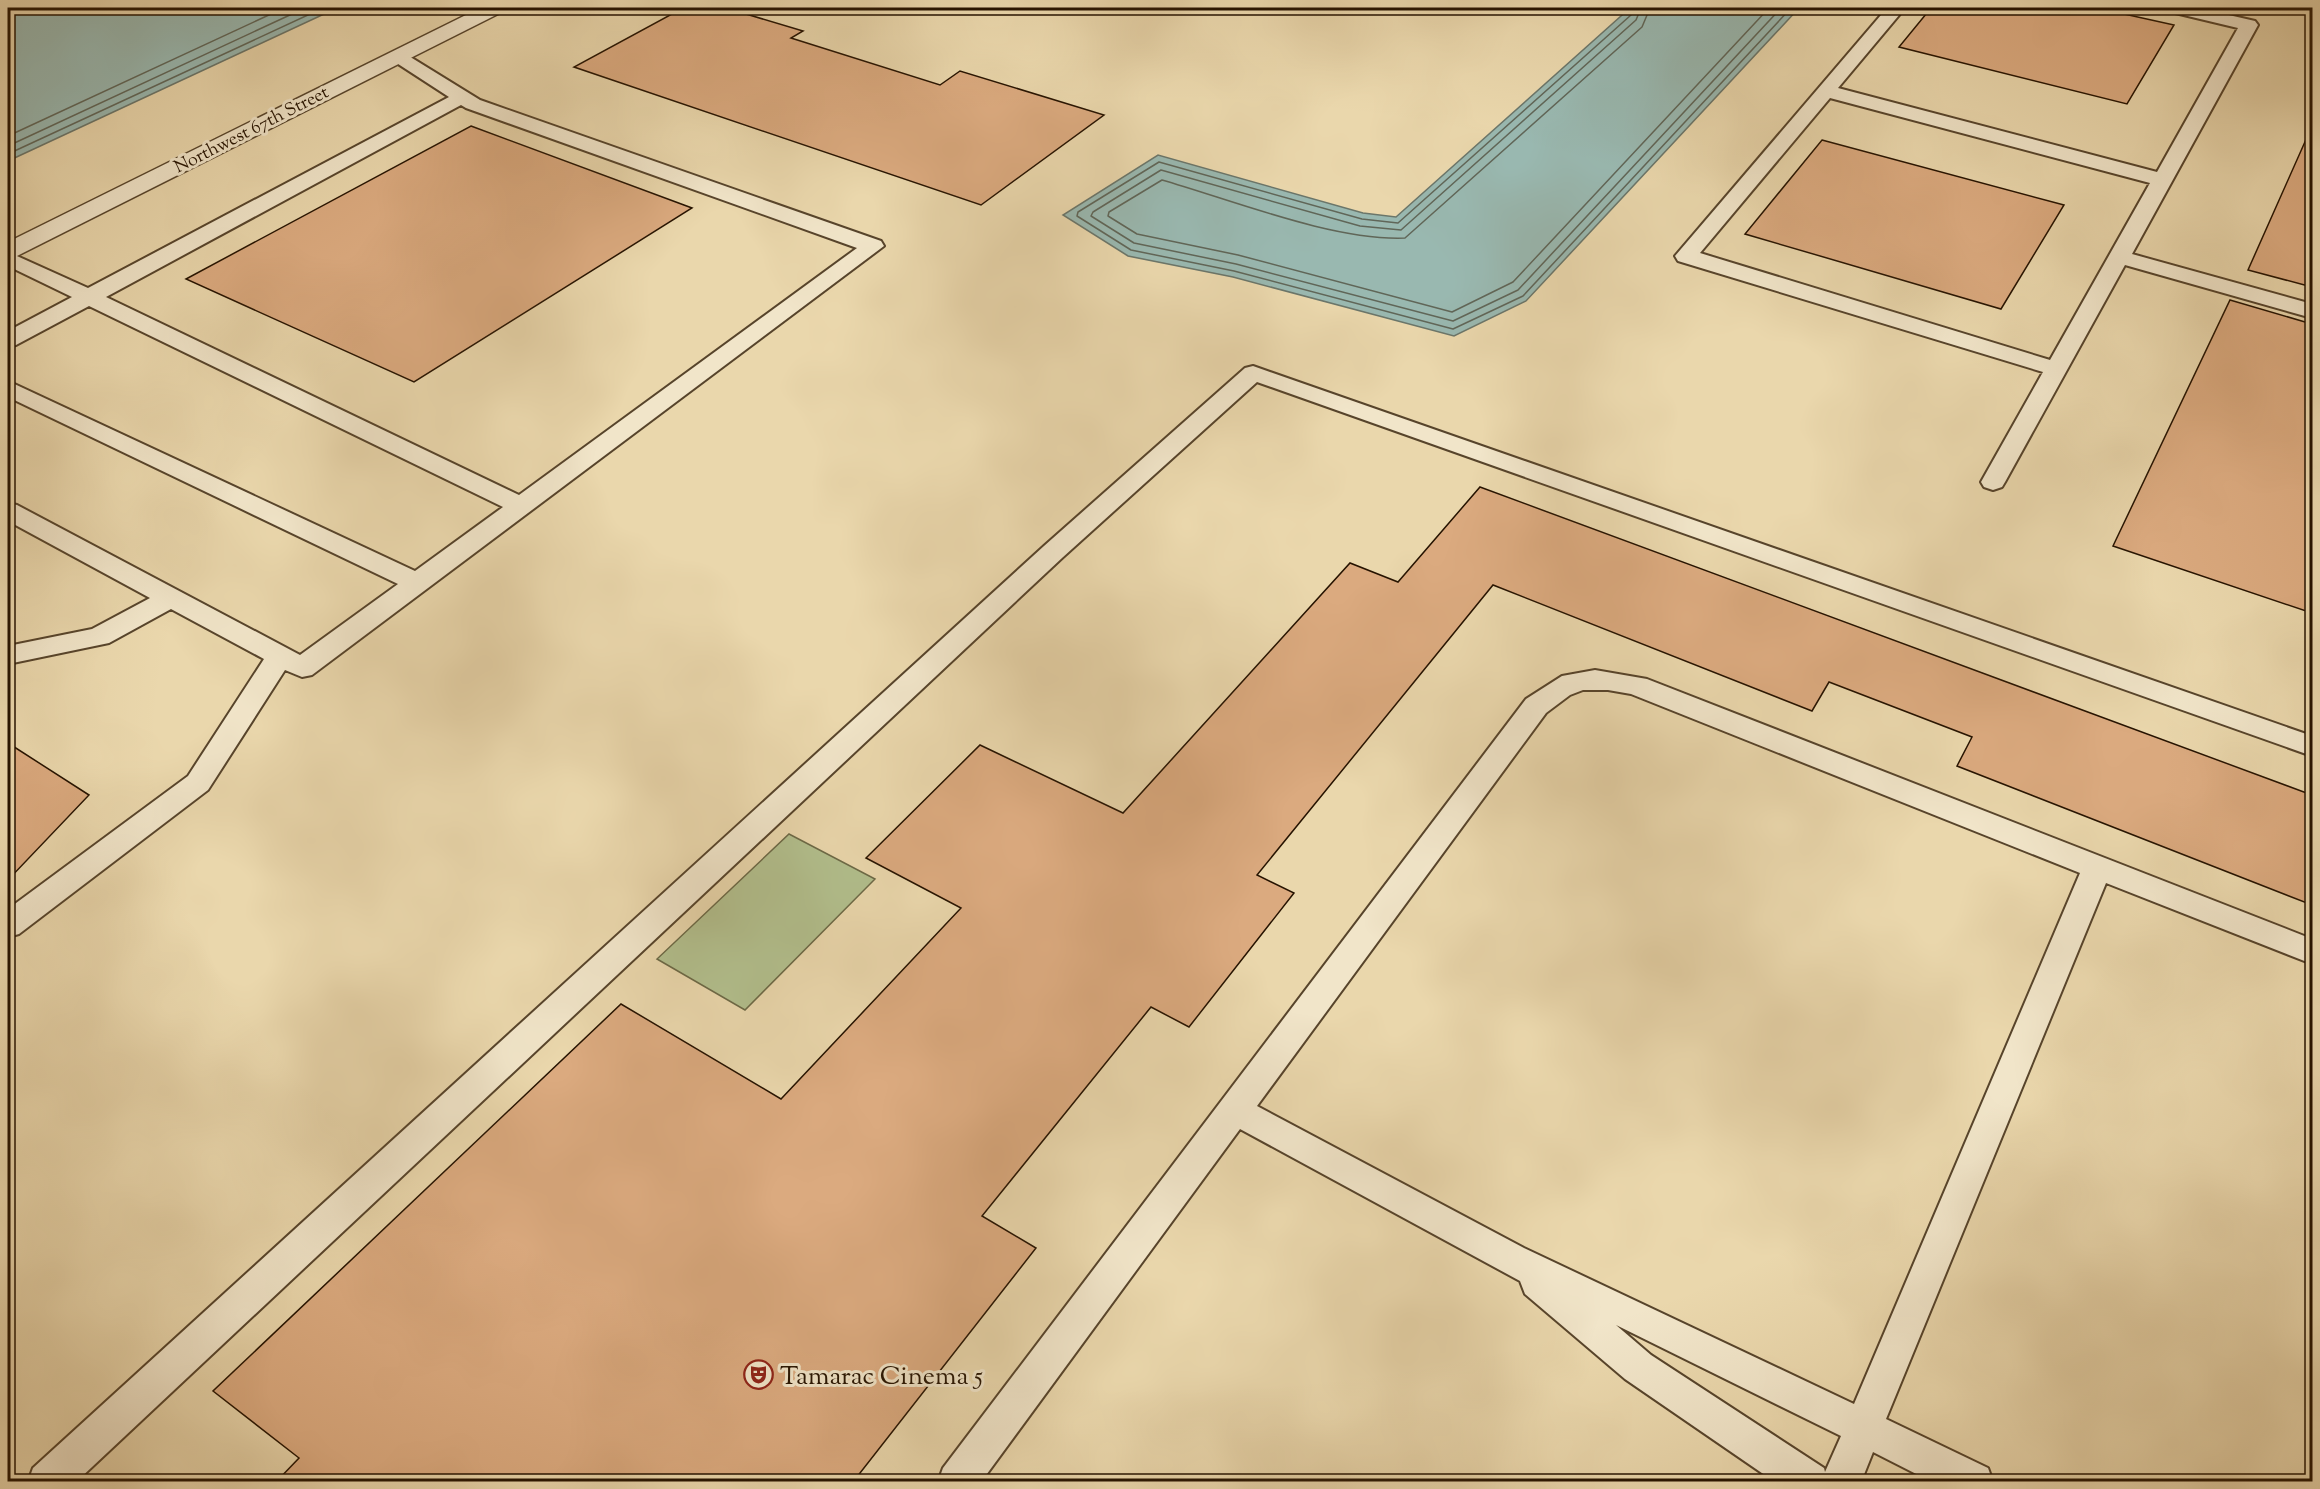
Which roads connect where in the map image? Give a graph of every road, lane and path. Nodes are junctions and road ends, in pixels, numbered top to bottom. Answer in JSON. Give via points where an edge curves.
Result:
{"nodes":[{"id":1,"x":495,"y":8,"type":"edge"},
{"id":2,"x":1896,"y":8,"type":"edge"},
{"id":3,"x":2176,"y":8,"type":"edge"},
{"id":4,"x":399,"y":56,"type":"junction"},
{"id":5,"x":1826,"y":91,"type":"junction"},
{"id":6,"x":462,"y":97,"type":"junction"},
{"id":7,"x":2163,"y":180,"type":"junction"},
{"id":8,"x":8,"y":251,"type":"edge"},
{"id":9,"x":2120,"y":257,"type":"junction"},
{"id":10,"x":8,"y":258,"type":"edge"},
{"id":11,"x":87,"y":296,"type":"junction"},
{"id":12,"x":2313,"y":311,"type":"edge"},
{"id":13,"x":8,"y":339,"type":"edge"},
{"id":14,"x":2057,"y":369,"type":"junction"},
{"id":15,"x":8,"y":388,"type":"edge"},
{"id":16,"x":1993,"y":482,"type":"dead end"},
{"id":17,"x":522,"y":506,"type":"junction"},
{"id":18,"x":8,"y":511,"type":"edge"},
{"id":19,"x":418,"y":583,"type":"junction"},
{"id":20,"x":171,"y":598,"type":"junction"},
{"id":21,"x":8,"y":655,"type":"edge"},
{"id":22,"x":280,"y":656,"type":"junction"},
{"id":23,"x":2313,"y":746,"type":"edge"},
{"id":24,"x":2098,"y":866,"type":"junction"},
{"id":25,"x":8,"y":925,"type":"edge"},
{"id":26,"x":2313,"y":952,"type":"edge"},
{"id":27,"x":1234,"y":1110,"type":"junction"},
{"id":28,"x":1511,"y":1259,"type":"junction"},
{"id":29,"x":1862,"y":1426,"type":"junction"},
{"id":30,"x":47,"y":1482,"type":"edge"},
{"id":31,"x":957,"y":1482,"type":"edge"},
{"id":32,"x":1810,"y":1482,"type":"edge"},
{"id":33,"x":1841,"y":1482,"type":"edge"},
{"id":34,"x":1974,"y":1482,"type":"edge"}],
"edges":[{"from":1,"to":4,"type":"street","name":"Northwest 67th Street"},
{"from":2,"to":5,"type":"lane"},
{"from":3,"to":7,"type":"lane","via":[[2249,25]]},
{"from":4,"to":6,"type":"lane"},
{"from":4,"to":8,"type":"street","name":"Northwest 67th Street"},
{"from":5,"to":7,"type":"lane"},
{"from":5,"to":14,"type":"lane","via":[[1686,256]]},
{"from":6,"to":11,"type":"lane"},
{"from":6,"to":17,"type":"lane","via":[[873,246]]},
{"from":7,"to":9,"type":"lane"},
{"from":9,"to":12,"type":"lane"},
{"from":9,"to":14,"type":"lane"},
{"from":10,"to":11,"type":"lane"},
{"from":11,"to":13,"type":"lane"},
{"from":11,"to":17,"type":"lane"},
{"from":14,"to":16,"type":"lane"},
{"from":15,"to":19,"type":"lane"},
{"from":17,"to":19,"type":"lane"},
{"from":18,"to":20,"type":"lane"},
{"from":19,"to":22,"type":"lane","via":[[302,668]]},
{"from":20,"to":21,"type":"lane","via":[[99,637]]},
{"from":20,"to":22,"type":"lane"},
{"from":22,"to":25,"type":"lane","via":[[198,783]]},
{"from":23,"to":30,"type":"lane","via":[[1253,373],[1053,552]]},
{"from":24,"to":26,"type":"lane"},
{"from":24,"to":27,"type":"lane","via":[[1637,686],[1606,679],[1581,680],[1554,689],[1536,706]]},
{"from":24,"to":29,"type":"lane"},
{"from":27,"to":28,"type":"lane"},
{"from":27,"to":31,"type":"lane"},
{"from":28,"to":29,"type":"lane"},
{"from":28,"to":32,"type":"lane","via":[[1638,1367]]},
{"from":29,"to":33,"type":"lane"},
{"from":29,"to":34,"type":"lane"}]}
